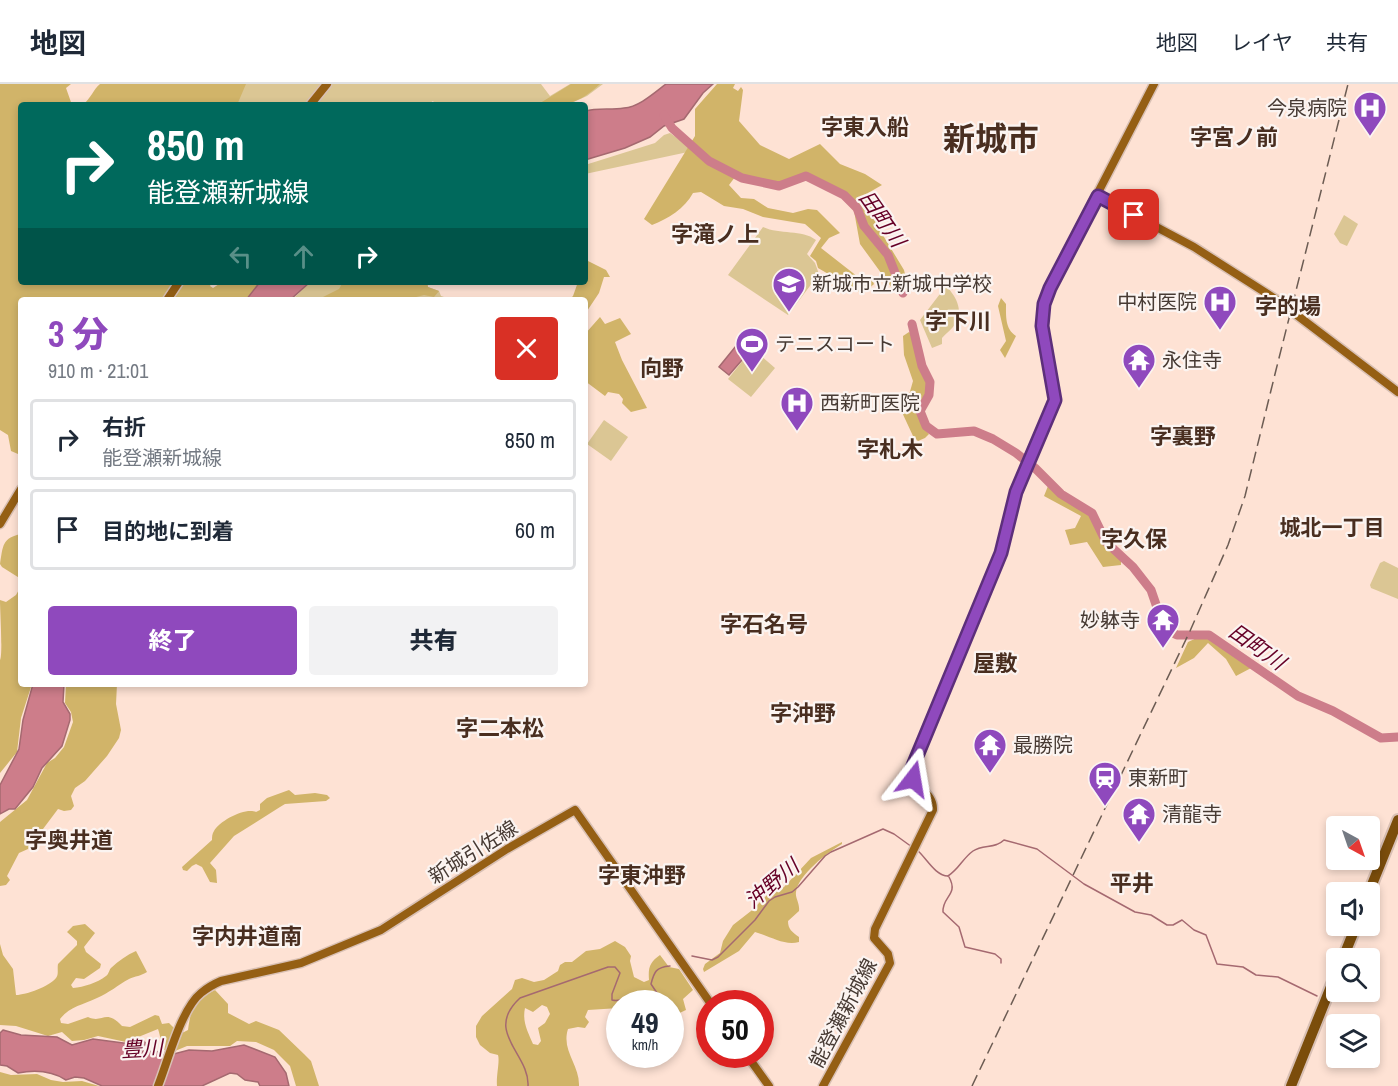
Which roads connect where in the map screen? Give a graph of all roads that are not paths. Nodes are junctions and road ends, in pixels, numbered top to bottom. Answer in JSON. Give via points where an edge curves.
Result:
{"nodes":[{"id":1,"x":327,"y":84,"type":"edge"},
{"id":2,"x":1154,"y":84,"type":"edge"},
{"id":3,"x":312,"y":102,"type":"edge"},
{"id":4,"x":1098,"y":196,"type":"junction"},
{"id":5,"x":1398,"y":392,"type":"edge"},
{"id":6,"x":18,"y":494,"type":"edge"},
{"id":7,"x":0,"y":524,"type":"edge"},
{"id":8,"x":1398,"y":820,"type":"edge"},
{"id":9,"x":1373,"y":882,"type":"edge"},
{"id":10,"x":701,"y":990,"type":"edge"},
{"id":11,"x":1326,"y":999,"type":"edge"},
{"id":12,"x":756,"y":1068,"type":"edge"},
{"id":13,"x":158,"y":1086,"type":"edge"},
{"id":14,"x":769,"y":1086,"type":"edge"},
{"id":15,"x":823,"y":1086,"type":"edge"},
{"id":16,"x":1291,"y":1086,"type":"edge"}],
"edges":[{"from":1,"to":3,"type":"main road"},
{"from":2,"to":4,"type":"main road","name":"能登瀬新城線"},
{"from":4,"to":5,"type":"main road","via":[[1194,247],[1277,300]]},
{"from":4,"to":15,"type":"main road","name":"能登瀬新城線","via":[[1044,304],[1043,334],[1055,400],[1016,492],[1001,553],[911,771],[934,805],[874,935],[890,958],[888,970]]},
{"from":6,"to":7,"type":"main road"},
{"from":8,"to":9,"type":"highway"},
{"from":10,"to":13,"type":"main road","name":"新城引佐線","via":[[575,810],[381,930],[301,963],[209,987],[189,1007]]},
{"from":11,"to":16,"type":"highway"},
{"from":12,"to":14,"type":"main road"}]}
